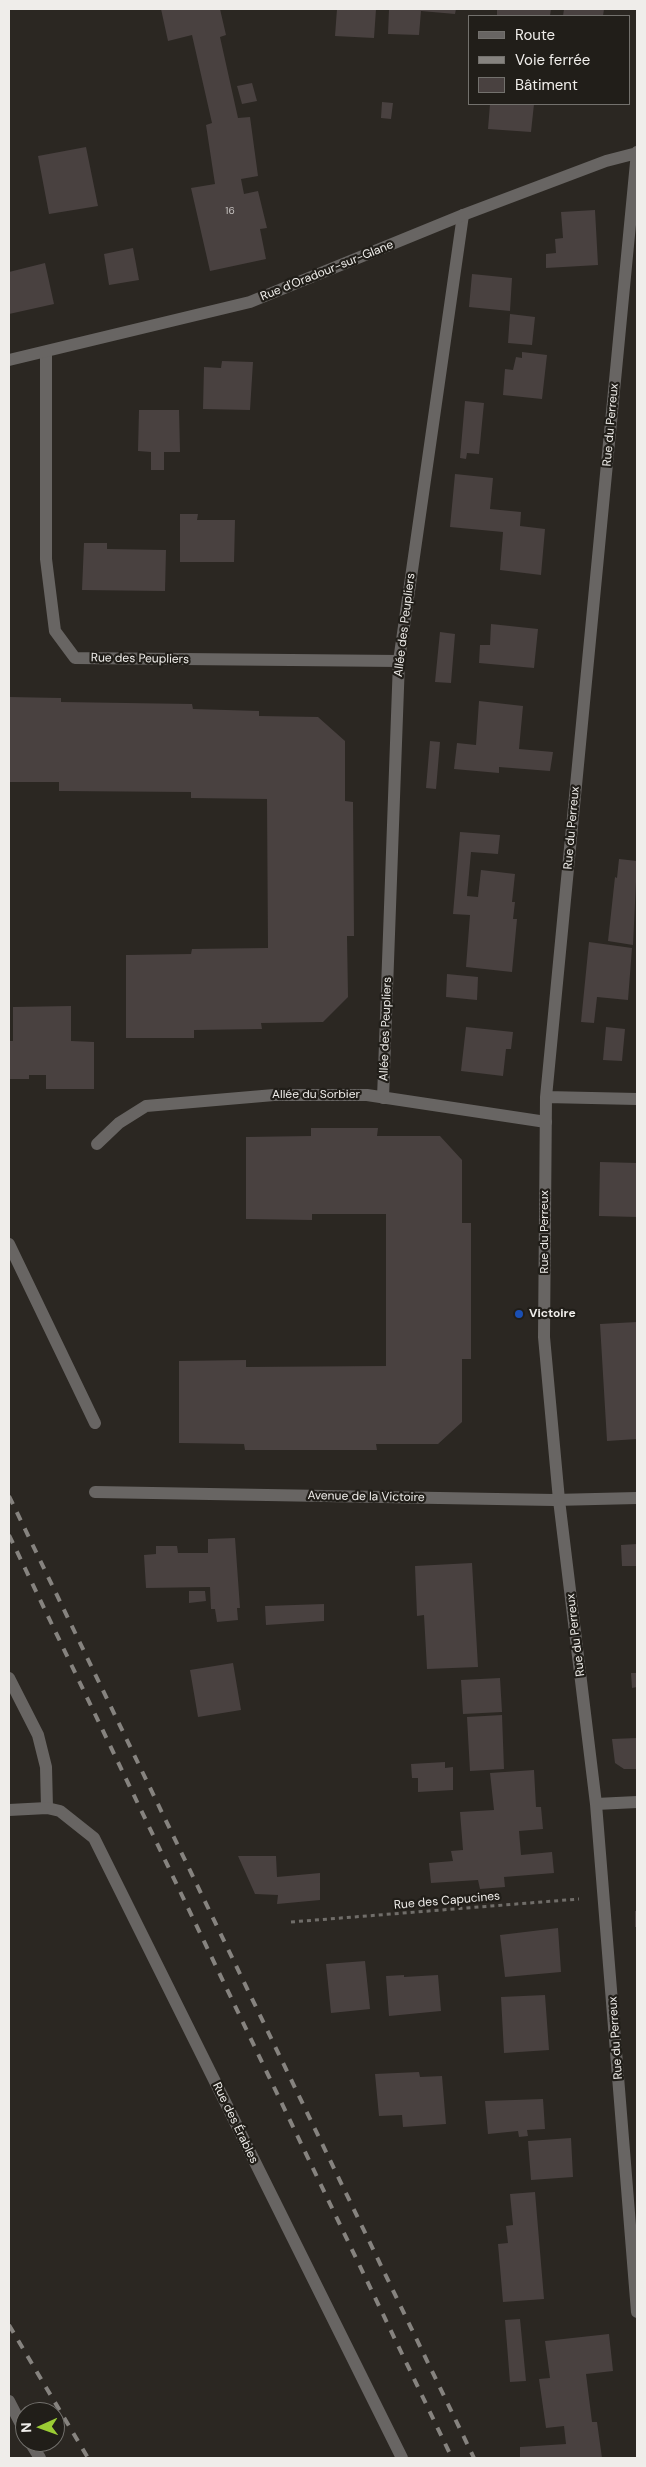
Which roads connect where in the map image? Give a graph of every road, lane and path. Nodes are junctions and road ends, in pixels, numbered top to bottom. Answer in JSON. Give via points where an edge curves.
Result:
{"nodes":[{"id":1,"x":637,"y":152,"type":"edge"},
{"id":2,"x":463,"y":215,"type":"junction"},
{"id":3,"x":46,"y":352,"type":"junction"},
{"id":4,"x":9,"y":360,"type":"edge"},
{"id":5,"x":399,"y":661,"type":"junction"},
{"id":6,"x":546,"y":1097,"type":"junction"},
{"id":7,"x":384,"y":1098,"type":"junction"},
{"id":8,"x":637,"y":1099,"type":"edge"},
{"id":9,"x":546,"y":1122,"type":"junction"},
{"id":10,"x":97,"y":1144,"type":"dead end"},
{"id":11,"x":9,"y":1244,"type":"edge"},
{"id":12,"x":95,"y":1423,"type":"dead end"},
{"id":13,"x":94,"y":1492,"type":"dead end"},
{"id":14,"x":637,"y":1498,"type":"edge"},
{"id":15,"x":559,"y":1500,"type":"junction"},
{"id":16,"x":9,"y":1678,"type":"edge"},
{"id":17,"x":637,"y":1802,"type":"edge"},
{"id":18,"x":596,"y":1804,"type":"junction"},
{"id":19,"x":47,"y":1808,"type":"junction"},
{"id":20,"x":9,"y":1810,"type":"edge"},
{"id":21,"x":605,"y":1897,"type":"junction"},
{"id":22,"x":291,"y":1922,"type":"dead end"},
{"id":23,"x":637,"y":2312,"type":"edge"},
{"id":24,"x":9,"y":2401,"type":"edge"},
{"id":25,"x":15,"y":2413,"type":"edge"},
{"id":26,"x":402,"y":2458,"type":"edge"}],
"edges":[{"from":1,"to":2,"type":"street","name":"Rue d'Oradour-sur-Glane"},
{"from":1,"to":6,"type":"street","name":"Rue du Perreux"},
{"from":2,"to":3,"type":"street","name":"Rue d'Oradour-sur-Glane","via":[[250,302]]},
{"from":2,"to":5,"type":"street","name":"Allée des Peupliers"},
{"from":3,"to":4,"type":"street","name":"Rue d'Oradour-sur-Glane"},
{"from":3,"to":5,"type":"street","name":"Rue des Peupliers","via":[[46,559],[54,631],[75,658]]},
{"from":5,"to":7,"type":"street","name":"Allée des Peupliers"},
{"from":6,"to":8,"type":"street"},
{"from":6,"to":9,"type":"street","name":"Rue du Perreux"},
{"from":7,"to":9,"type":"street","name":"Allée du Sorbier"},
{"from":7,"to":10,"type":"street","name":"Allée du Sorbier","via":[[367,1095],[274,1095],[146,1106],[119,1123]]},
{"from":9,"to":15,"type":"street","name":"Rue du Perreux","via":[[544,1337]]},
{"from":11,"to":12,"type":"street"},
{"from":13,"to":15,"type":"street","name":"Avenue de la Victoire"},
{"from":14,"to":15,"type":"street","name":"Avenue de la Victoire"},
{"from":15,"to":18,"type":"street","name":"Rue du Perreux"},
{"from":16,"to":19,"type":"street","via":[[38,1735],[46,1766]]},
{"from":17,"to":18,"type":"street"},
{"from":18,"to":21,"type":"street","name":"Rue du Perreux"},
{"from":19,"to":20,"type":"street"},
{"from":19,"to":26,"type":"street","name":"Rue des Érables","via":[[60,1811],[94,1838]]},
{"from":21,"to":22,"type":"path","name":"Rue des Capucines"},
{"from":21,"to":23,"type":"street","name":"Rue du Perreux"},
{"from":24,"to":25,"type":"street"}]}
